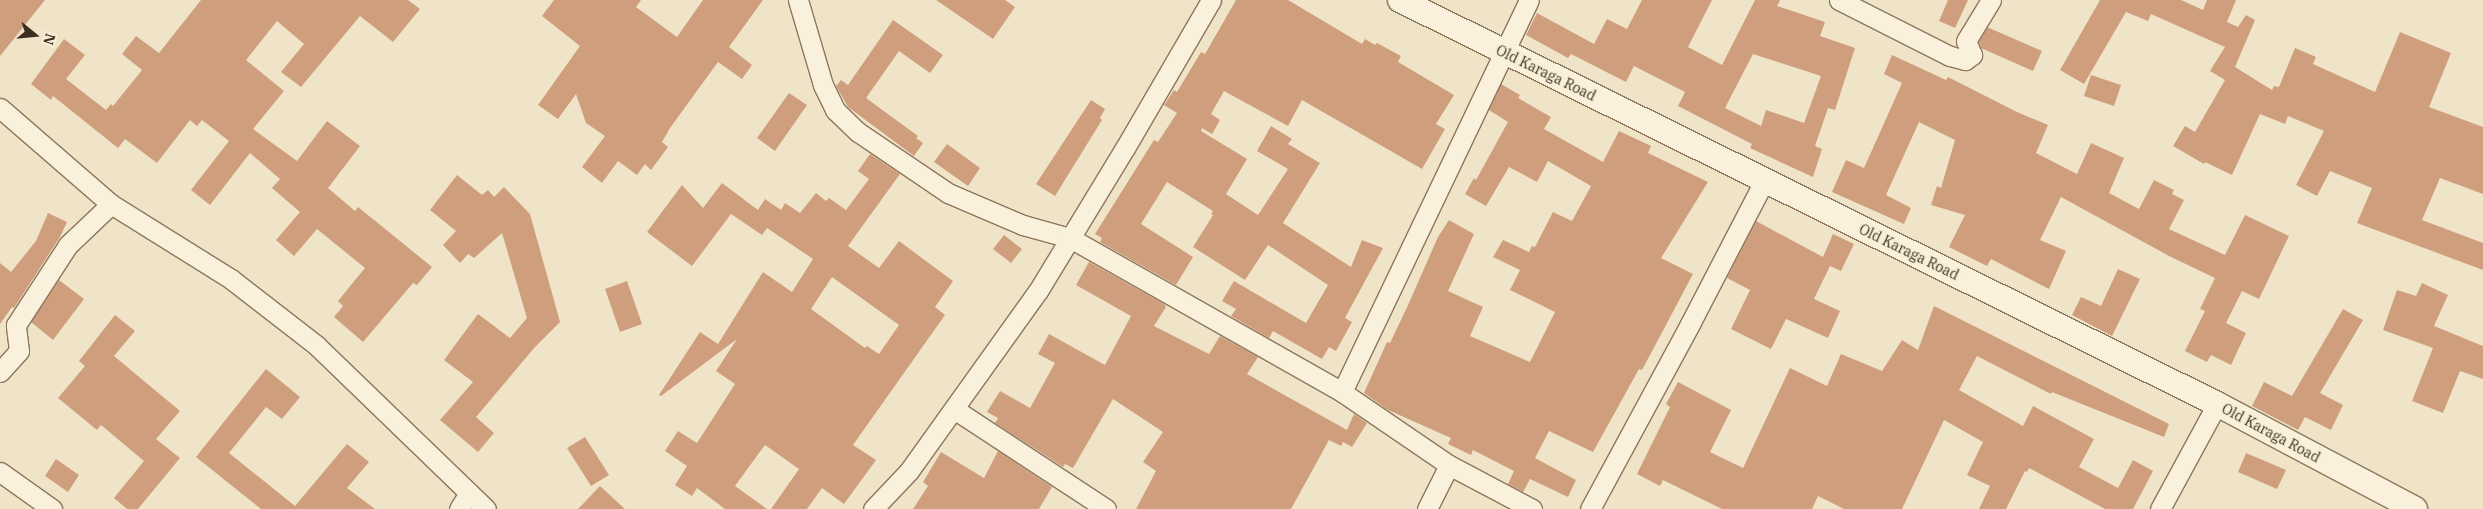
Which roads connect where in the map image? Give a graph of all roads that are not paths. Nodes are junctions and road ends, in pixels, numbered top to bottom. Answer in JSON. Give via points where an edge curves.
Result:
{"nodes":[{"id":1,"x":798,"y":0,"type":"edge"},
{"id":2,"x":1211,"y":0,"type":"edge"},
{"id":3,"x":1400,"y":0,"type":"edge"},
{"id":4,"x":1529,"y":0,"type":"edge"},
{"id":5,"x":1839,"y":0,"type":"edge"},
{"id":6,"x":1991,"y":0,"type":"edge"},
{"id":7,"x":1503,"y":52,"type":"junction"},
{"id":8,"x":0,"y":108,"type":"edge"},
{"id":9,"x":1764,"y":181,"type":"junction"},
{"id":10,"x":111,"y":204,"type":"junction"},
{"id":11,"x":1070,"y":238,"type":"junction"},
{"id":12,"x":0,"y":372,"type":"edge"},
{"id":13,"x":1342,"y":392,"type":"junction"},
{"id":14,"x":2217,"y":404,"type":"junction"},
{"id":15,"x":954,"y":409,"type":"junction"},
{"id":16,"x":1449,"y":465,"type":"junction"},
{"id":17,"x":0,"y":472,"type":"edge"},
{"id":18,"x":469,"y":493,"type":"junction"},
{"id":19,"x":52,"y":509,"type":"edge"},
{"id":20,"x":459,"y":509,"type":"edge"},
{"id":21,"x":486,"y":509,"type":"edge"},
{"id":22,"x":873,"y":509,"type":"edge"},
{"id":23,"x":1106,"y":509,"type":"edge"},
{"id":24,"x":1427,"y":509,"type":"edge"},
{"id":25,"x":1532,"y":509,"type":"edge"},
{"id":26,"x":1590,"y":509,"type":"edge"},
{"id":27,"x":2160,"y":509,"type":"edge"},
{"id":28,"x":2414,"y":509,"type":"edge"}],
"edges":[{"from":1,"to":11,"type":"street","via":[[823,85],[835,110],[858,132],[948,193],[1023,225]]},
{"from":2,"to":11,"type":"street"},
{"from":3,"to":7,"type":"street","name":"Old Karaga Road"},
{"from":4,"to":7,"type":"street"},
{"from":5,"to":6,"type":"street","via":[[1950,56],[1965,60],[1972,56],[1966,40]]},
{"from":7,"to":9,"type":"street","name":"Old Karaga Road"},
{"from":7,"to":13,"type":"street"},
{"from":8,"to":10,"type":"street"},
{"from":9,"to":14,"type":"street","name":"Old Karaga Road"},
{"from":9,"to":26,"type":"street"},
{"from":10,"to":12,"type":"street","via":[[68,245],[16,325],[19,351]]},
{"from":10,"to":18,"type":"street","via":[[231,279],[316,345]]},
{"from":11,"to":13,"type":"street"},
{"from":11,"to":15,"type":"street","via":[[1038,290]]},
{"from":13,"to":16,"type":"street"},
{"from":14,"to":27,"type":"street"},
{"from":14,"to":28,"type":"street","name":"Old Karaga Road"},
{"from":15,"to":22,"type":"street","via":[[909,471]]},
{"from":15,"to":23,"type":"street"},
{"from":16,"to":24,"type":"street"},
{"from":16,"to":25,"type":"street"},
{"from":17,"to":19,"type":"street"},
{"from":18,"to":20,"type":"street"},
{"from":18,"to":21,"type":"street"}]}
